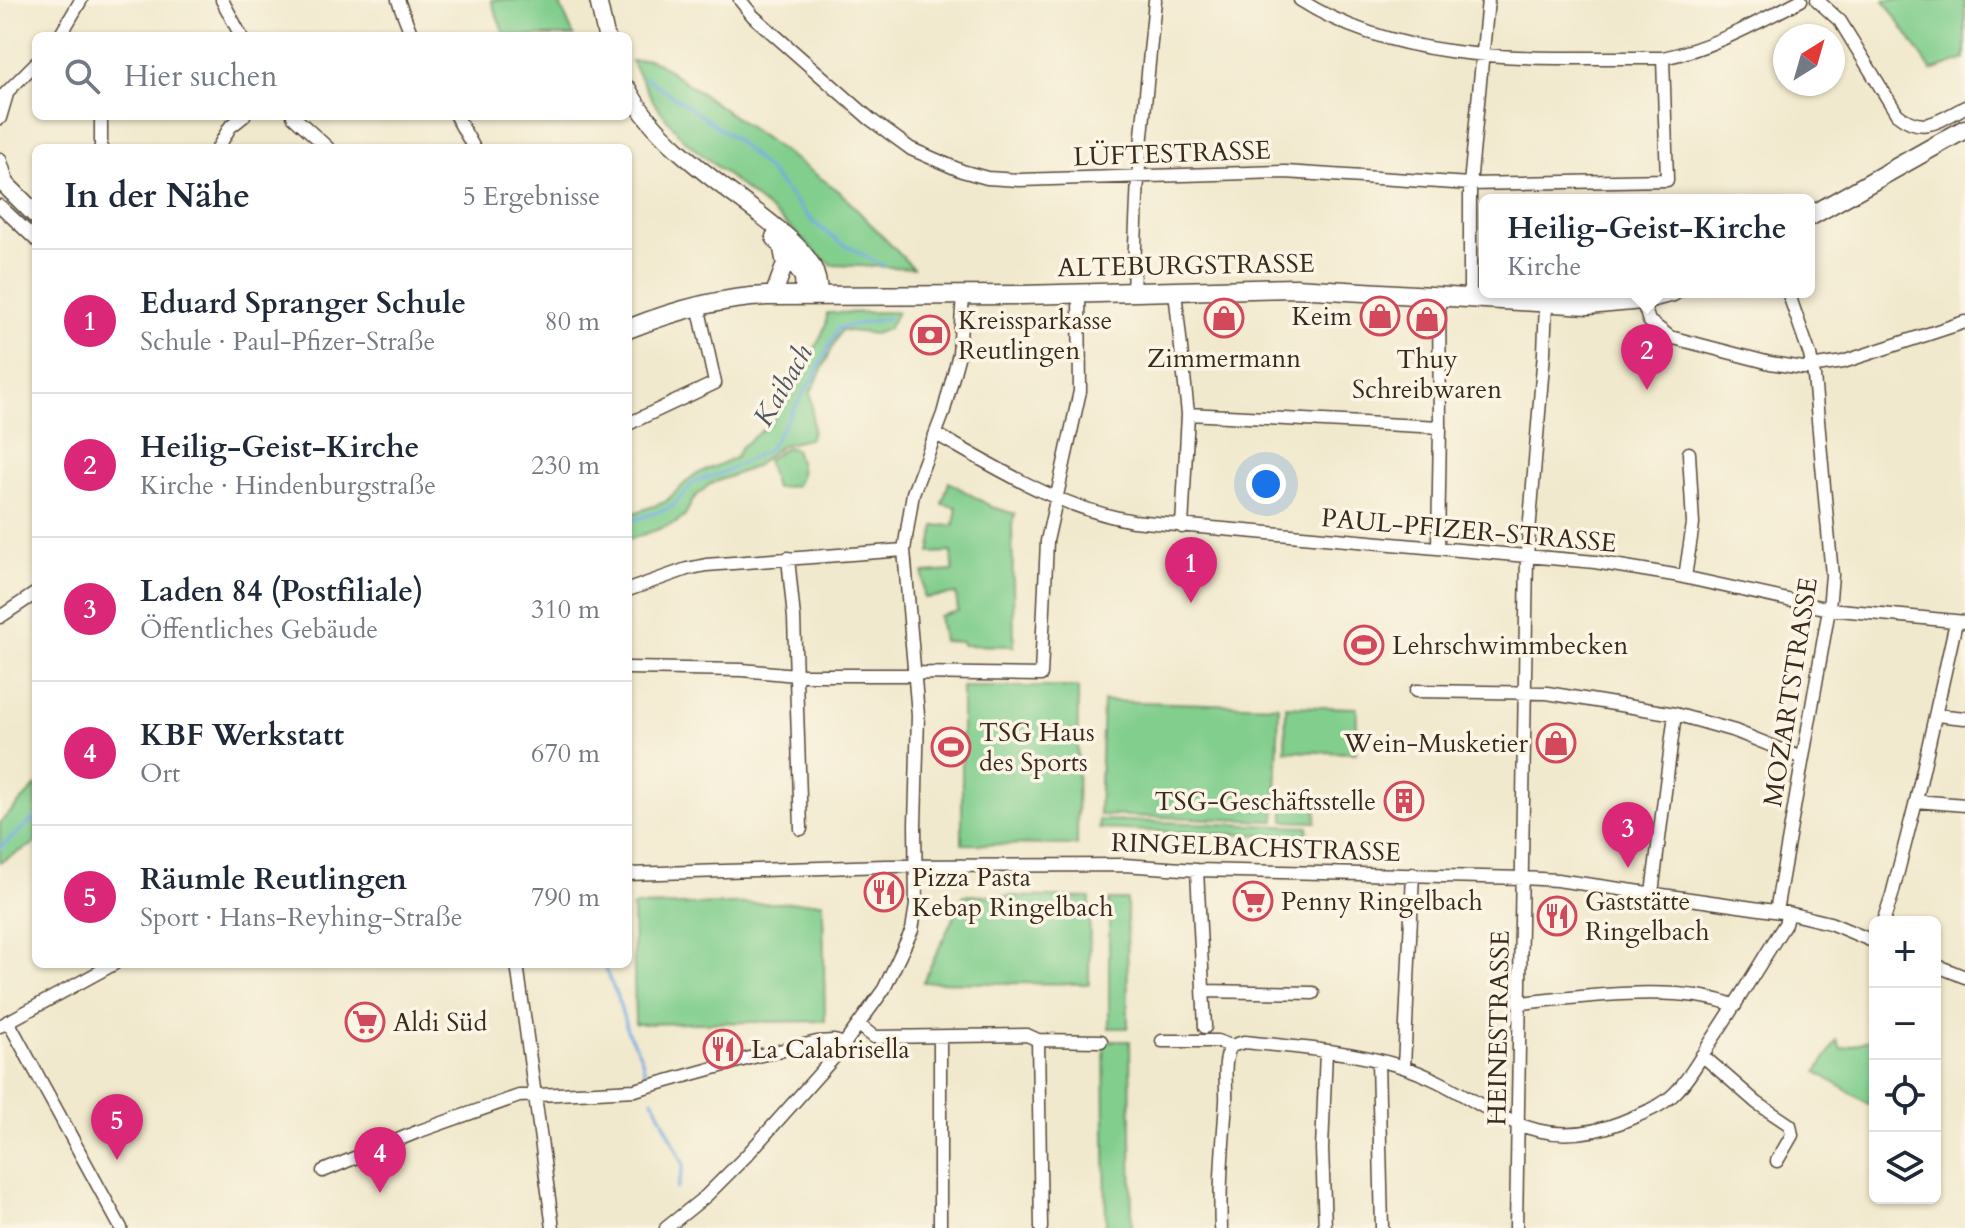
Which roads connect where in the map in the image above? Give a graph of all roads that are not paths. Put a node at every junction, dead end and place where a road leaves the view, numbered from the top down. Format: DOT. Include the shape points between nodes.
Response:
graph roads {
  1 [pos="81,0"];
  2 [pos="222,0"];
  3 [pos="398,0"];
  4 [pos="598,0"];
  5 [pos="740,0"];
  6 [pos="1155,0"];
  7 [pos="1300,0"];
  8 [pos="1488,0"];
  9 [pos="1801,0"];
  10 [pos="1817,0"];
  11 [pos="65,32"];
  12 [pos="239,32"];
  13 [pos="410,32"];
  14 [pos="605,32"];
  15 [pos="1481,56"];
  16 [pos="1663,58"];
  17 [pos="32,67"];
  18 [pos="4,96"];
  19 [pos="632,96"];
  20 [pos="1965,107"];
  21 [pos="0,118"];
  22 [pos="101,120"];
  23 [pos="239,120"];
  24 [pos="297,120"];
  25 [pos="458,120"];
  26 [pos="1965,129"];
  27 [pos="101,144"];
  28 [pos="220,144"];
  29 [pos="324,144"];
  30 [pos="472,144"];
  31 [pos="0,159"];
  32 [pos="1138,177"];
  33 [pos="5,184"];
  34 [pos="1470,184"];
  35 [pos="0,206"];
  36 [pos="754,210"];
  37 [pos="32,211"];
  38 [pos="1815,214"];
  39 [pos="32,236"];
  40 [pos="782,247"];
  41 [pos="1133,291"];
  42 [pos="1175,291"];
  43 [pos="1079,293"];
  44 [pos="812,295"];
  45 [pos="963,295"];
  46 [pos="773,296"];
  47 [pos="1439,296"];
  48 [pos="1470,298"];
  49 [pos="1650,298"];
  50 [pos="1790,298"];
  51 [pos="1642,300"];
  52 [pos="1546,303"];
  53 [pos="698,305"];
  54 [pos="1965,322"];
  55 [pos="632,328"];
  56 [pos="1813,368"];
  57 [pos="1188,414"];
  58 [pos="632,422"];
  59 [pos="1440,427"];
  60 [pos="936,434"];
  61 [pos="1689,453"];
  62 [pos="1055,499"];
  63 [pos="1182,527"];
  64 [pos="1438,548"];
  65 [pos="904,550"];
  66 [pos="1527,556"];
  67 [pos="788,558"];
  68 [pos="1685,577"];
  69 [pos="632,589"];
  70 [pos="32,596"];
  71 [pos="1829,609"];
  72 [pos="0,617"];
  73 [pos="1960,622"];
  74 [pos="632,668"];
  75 [pos="916,674"];
  76 [pos="796,675"];
  77 [pos="1416,691"];
  78 [pos="1526,693"];
  79 [pos="1675,714"];
  80 [pos="1936,715"];
  81 [pos="1965,718"];
  82 [pos="1802,758"];
  83 [pos="1916,801"];
  84 [pos="1965,805"];
  85 [pos="801,829"];
  86 [pos="915,866"];
  87 [pos="1197,870"];
  88 [pos="632,874"];
  89 [pos="1413,874"];
  90 [pos="1523,878"];
  91 [pos="1652,893"];
  92 [pos="1782,912"];
  93 [pos="1885,916"];
  94 [pos="1869,939"];
  95 [pos="1941,967"];
  96 [pos="107,968"];
  97 [pos="518,968"];
  98 [pos="1965,977"];
  99 [pos="1204,991"];
  100 [pos="1313,993"];
  101 [pos="1521,1003"];
  102 [pos="1735,1006"];
  103 [pos="4,1023"];
  104 [pos="859,1025"];
  105 [pos="1205,1027"];
  106 [pos="940,1038"];
  107 [pos="1038,1040"];
  108 [pos="1101,1041"];
  109 [pos="1162,1041"];
  110 [pos="845,1044"];
  111 [pos="1231,1046"];
  112 [pos="1326,1051"];
  113 [pos="1702,1055"];
  114 [pos="1378,1061"];
  115 [pos="1404,1067"];
  116 [pos="535,1093"];
  117 [pos="1518,1125"];
  118 [pos="1777,1161"];
  119 [pos="323,1171"];
  120 [pos="121,1228"];
  121 [pos="553,1228"];
  122 [pos="666,1228"];
  123 [pos="940,1228"];
  124 [pos="1041,1228"];
  125 [pos="1221,1228"];
  126 [pos="1325,1228"];
  127 [pos="1382,1228"];
  128 [pos="1516,1228"];
  1 -- 11 [label="street"];
  2 -- 12 [label="street"];
  3 -- 13 [label="street"];
  4 -- 14 [label="street"];
  5 -- 32 [label="street, LÜFTESTRASSE" via="870,119 936,162 987,178"];
  6 -- 32 [label="street"];
  7 -- 15 [label="street" via="1372,34"];
  8 -- 15 [label="street"];
  9 -- 16 [label="street" via="1745,30"];
  10 -- 20 [label="street" via="1840,21 1897,114 1910,124 1928,126"];
  15 -- 16 [label="street"];
  15 -- 34 [label="street"];
  16 -- 34 [label="street, LÜFTESTRASSE" via="1667,180"];
  17 -- 18 [label="street"];
  18 -- 21 [label="street"];
  19 -- 36 [label="street" via="656,129"];
  22 -- 27 [label="street"];
  23 -- 28 [label="street"];
  24 -- 29 [label="street"];
  25 -- 30 [label="street"];
  26 -- 38 [label="main road"];
  31 -- 33 [label="street"];
  32 -- 34 [label="street, LÜFTESTRASSE" via="1285,172"];
  32 -- 41 [label="street"];
  33 -- 37 [label="main road"];
  34 -- 48 [label="street"];
  35 -- 39 [label="street"];
  36 -- 40 [label="street"];
  36 -- 44 [label="street" via="810,261 817,276"];
  40 -- 44 [label="street"];
  40 -- 46 [label="street" via="785,264"];
  41 -- 42 [label="main road, ALTEBURGSTRASSE"];
  41 -- 43 [label="main road, ALTEBURGSTRASSE"];
  42 -- 47 [label="main road, ALTEBURGSTRASSE" via="1310,288"];
  42 -- 57 [label="street"];
  43 -- 45 [label="main road, ALTEBURGSTRASSE"];
  43 -- 62 [label="street" via="1080,391"];
  44 -- 45 [label="main road, ALTEBURGSTRASSE"];
  44 -- 46 [label="main road, ALTEBURGSTRASSE"];
  45 -- 60 [label="street" via="961,341"];
  46 -- 53 [label="main road, ALTEBURGSTRASSE"];
  47 -- 48 [label="main road, ALTEBURGSTRASSE"];
  47 -- 59 [label="street"];
  48 -- 52 [label="main road, ALTEBURGSTRASSE"];
  49 -- 51 [label="main road, ALTEBURGSTRASSE"];
  50 -- 56 [label="street, MOZARTSTRASSE"];
  51 -- 52 [label="main road, ALTEBURGSTRASSE"];
  51 -- 56 [label="street" via="1649,321 1670,337 1779,365"];
  52 -- 66 [label="street, HEINESTRASSE"];
  53 -- 55 [label="main road, ALTEBURGSTRASSE"];
  53 -- 58 [label="street" via="715,383"];
  54 -- 56 [label="street"];
  56 -- 71 [label="street, MOZARTSTRASSE" via="1832,575"];
  57 -- 59 [label="street"];
  57 -- 63 [label="street"];
  59 -- 64 [label="street"];
  60 -- 62 [label="street, PAUL-PFIZER-STRASSE"];
  60 -- 65 [label="street" via="913,493"];
  61 -- 68 [label="street" via="1693,524"];
  62 -- 63 [label="street, PAUL-PFIZER-STRASSE" via="1113,518"];
  62 -- 75 [label="street" via="1044,568 1041,675"];
  63 -- 64 [label="street, PAUL-PFIZER-STRASSE"];
  64 -- 66 [label="street, PAUL-PFIZER-STRASSE"];
  65 -- 67 [label="street"];
  65 -- 75 [label="street"];
  66 -- 68 [label="street, PAUL-PFIZER-STRASSE"];
  66 -- 78 [label="street, HEINESTRASSE"];
  67 -- 69 [label="street" via="687,569"];
  67 -- 76 [label="street"];
  68 -- 71 [label="street, PAUL-PFIZER-STRASSE"];
  70 -- 72 [label="street"];
  71 -- 73 [label="street, PAUL-PFIZER-STRASSE"];
  71 -- 82 [label="street, MOZARTSTRASSE"];
  73 -- 80 [label="street"];
  74 -- 76 [label="street"];
  75 -- 76 [label="street"];
  75 -- 86 [label="street"];
  76 -- 85 [label="street"];
  77 -- 78 [label="street"];
  78 -- 79 [label="street"];
  78 -- 90 [label="street, HEINESTRASSE"];
  79 -- 82 [label="street"];
  79 -- 91 [label="street"];
  80 -- 81 [label="street"];
  80 -- 83 [label="street"];
  82 -- 92 [label="street, MOZARTSTRASSE"];
  83 -- 84 [label="street"];
  83 -- 93 [label="street"];
  86 -- 87 [label="street, RINGELBACHSTRASSE"];
  86 -- 88 [label="street, RINGELBACHSTRASSE"];
  86 -- 104 [label="street" via="912,930 884,989"];
  87 -- 89 [label="street, RINGELBACHSTRASSE"];
  87 -- 99 [label="street"];
  89 -- 90 [label="street, RINGELBACHSTRASSE"];
  89 -- 115 [label="street"];
  90 -- 91 [label="street, RINGELBACHSTRASSE"];
  90 -- 101 [label="street, HEINESTRASSE"];
  91 -- 92 [label="street, RINGELBACHSTRASSE"];
  92 -- 94 [label="street, RINGELBACHSTRASSE"];
  92 -- 102 [label="street, MOZARTSTRASSE" via="1785,924"];
  95 -- 98 [label="street"];
  96 -- 103 [label="street"];
  97 -- 116 [label="street"];
  99 -- 100 [label="street"];
  99 -- 105 [label="street"];
  101 -- 102 [label="street" via="1627,994 1697,997"];
  101 -- 117 [label="street, HEINESTRASSE"];
  102 -- 113 [label="street, MOZARTSTRASSE"];
  103 -- 120 [label="street"];
  104 -- 106 [label="street" via="874,1037"];
  104 -- 110 [label="street"];
  106 -- 107 [label="street" via="1027,1035"];
  106 -- 123 [label="street"];
  107 -- 108 [label="street"];
  107 -- 124 [label="street"];
  109 -- 111 [label="street, MOZARTSTRASSE" via="1209,1040"];
  110 -- 116 [label="street" via="817,1042 635,1090"];
  110 -- 122 [label="street" via="746,1156"];
  111 -- 112 [label="street, MOZARTSTRASSE" via="1244,1042"];
  111 -- 125 [label="street" via="1220,1150"];
  112 -- 114 [label="street, MOZARTSTRASSE"];
  112 -- 126 [label="street"];
  113 -- 117 [label="street, MOZARTSTRASSE" via="1666,1101 1609,1127 1569,1134"];
  113 -- 118 [label="street" via="1790,1125 1792,1135"];
  114 -- 115 [label="street, MOZARTSTRASSE"];
  114 -- 127 [label="street"];
  115 -- 117 [label="street, MOZARTSTRASSE"];
  116 -- 119 [label="street"];
  116 -- 121 [label="street"];
  117 -- 128 [label="street, HEINESTRASSE"];
}
